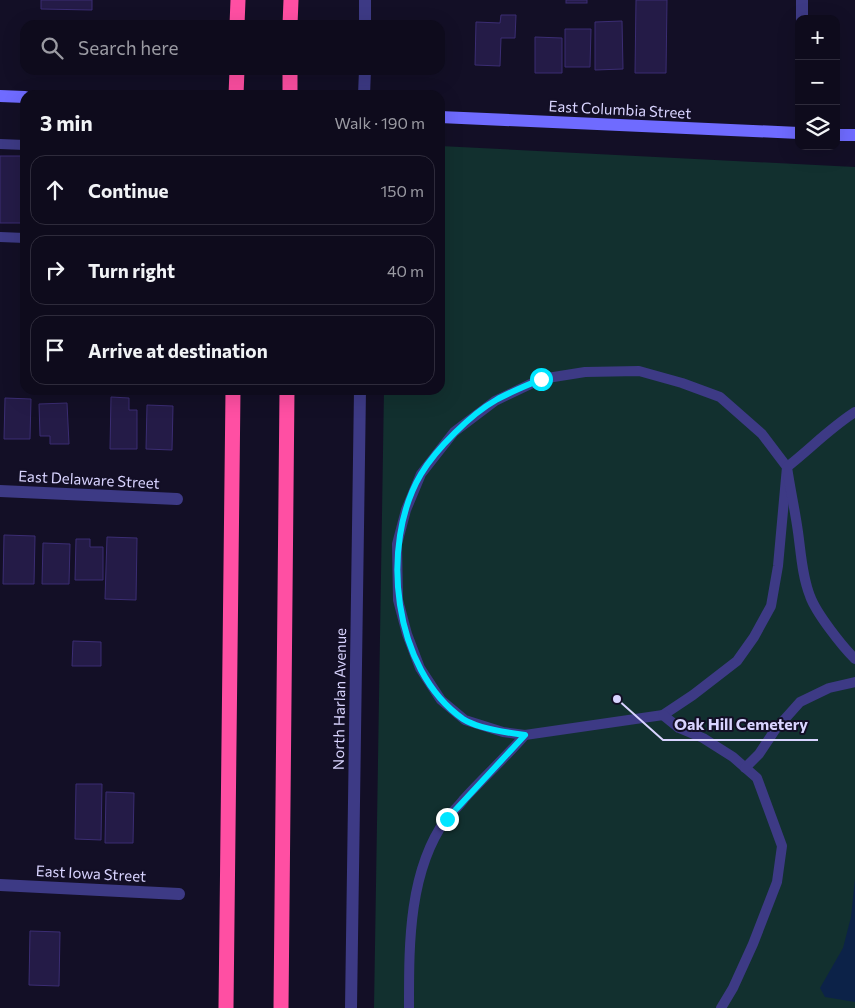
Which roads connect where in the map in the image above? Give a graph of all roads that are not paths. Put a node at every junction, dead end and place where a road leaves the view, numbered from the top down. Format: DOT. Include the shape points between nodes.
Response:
graph roads {
  1 [pos="238,0"];
  2 [pos="291,0"];
  3 [pos="365,0"];
  4 [pos="802,0"];
  5 [pos="802,15"];
  6 [pos="237,20"];
  7 [pos="290,20"];
  8 [pos="365,20"];
  9 [pos="237,75"];
  10 [pos="290,75"];
  11 [pos="364,75"];
  12 [pos="236,90"];
  13 [pos="290,90"];
  14 [pos="364,90"];
  15 [pos="0,96"];
  16 [pos="20,97"];
  17 [pos="445,117"];
  18 [pos="795,130"];
  19 [pos="840,134"];
  20 [pos="855,135"];
  21 [pos="0,144"];
  22 [pos="20,146"];
  23 [pos="0,237"];
  24 [pos="20,238"];
  25 [pos="233,395"];
  26 [pos="287,395"];
  27 [pos="360,395"];
  28 [pos="855,412"];
  29 [pos="787,467"];
  30 [pos="0,491"];
  31 [pos="177,499"];
  32 [pos="855,659"];
  33 [pos="855,682"];
  34 [pos="663,715"];
  35 [pos="525,735"];
  36 [pos="745,768"];
  37 [pos="0,885"];
  38 [pos="180,894"];
  39 [pos="226,1008"];
  40 [pos="281,1008"];
  41 [pos="352,1008"];
  42 [pos="409,1008"];
  43 [pos="722,1008"];
  1 -- 6 [label="highway"];
  2 -- 7 [label="highway"];
  3 -- 8 [label="street"];
  4 -- 5 [label="street"];
  9 -- 12 [label="highway"];
  10 -- 13 [label="highway"];
  11 -- 14 [label="street"];
  15 -- 16 [label="street"];
  17 -- 18 [label="street, East Columbia Street"];
  19 -- 20 [label="street"];
  21 -- 22 [label="lane"];
  23 -- 24 [label="lane"];
  25 -- 39 [label="highway"];
  26 -- 40 [label="highway"];
  27 -- 41 [label="street, North Harlan Avenue"];
  28 -- 29 [label="lane" via="833,426"];
  29 -- 32 [label="lane" via="800,558 810,597"];
  29 -- 34 [label="lane" via="771,606 737,661"];
  29 -- 35 [label="lane" via="762,434 720,397 639,371 585,372 541,379 495,401 454,432 421,474 406,510 397,544 398,600 420,668 441,700 465,720"];
  30 -- 31 [label="street, East Delaware Street"];
  33 -- 36 [label="lane" via="829,688 800,702"];
  34 -- 35 [label="lane"];
  34 -- 36 [label="lane" via="679,728 703,738 733,757"];
  35 -- 42 [label="lane" via="447,819 421,872 409,960"];
  36 -- 43 [label="lane" via="757,778 782,846 777,882 753,944"];
  37 -- 38 [label="street, East Iowa Street"];
}
